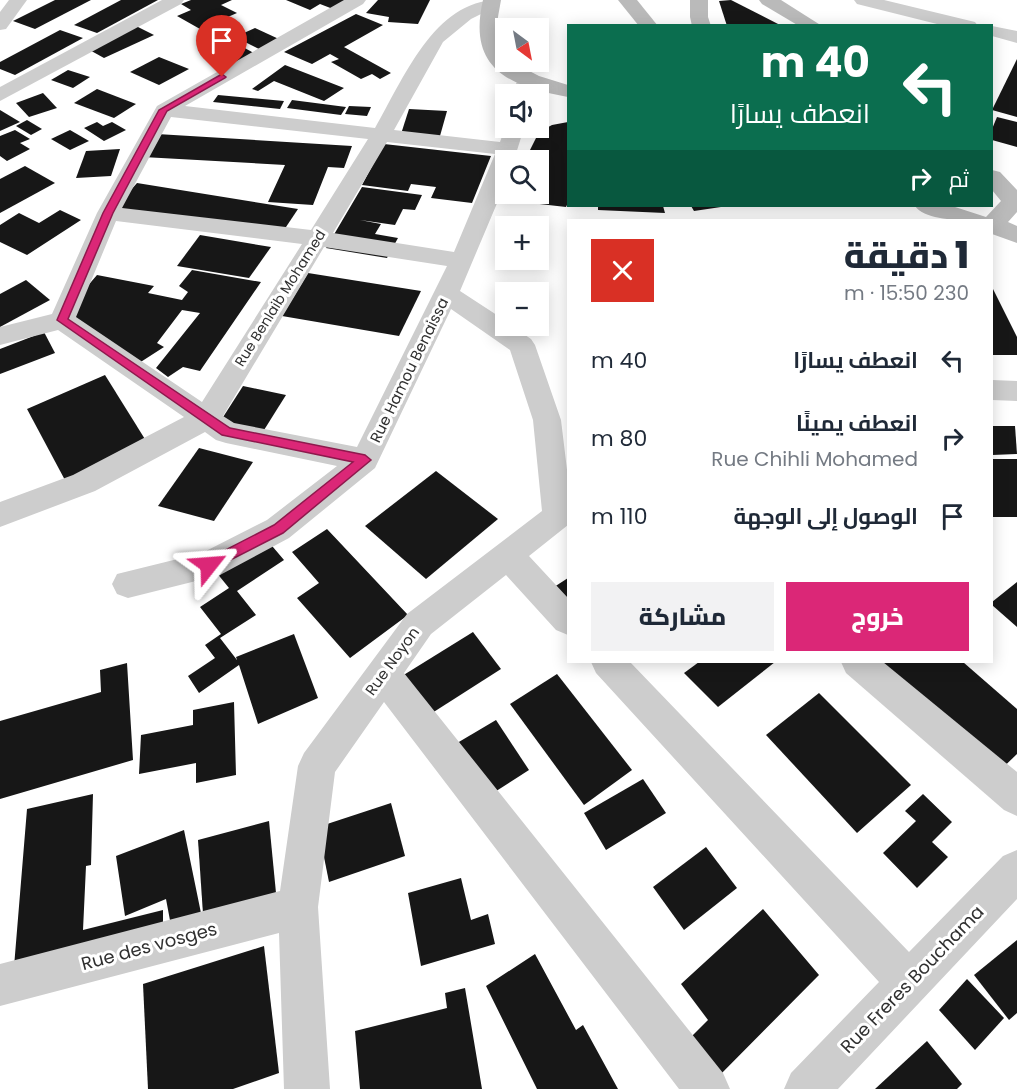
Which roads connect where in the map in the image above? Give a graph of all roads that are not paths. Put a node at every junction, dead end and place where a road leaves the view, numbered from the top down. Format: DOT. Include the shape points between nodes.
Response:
graph roads {
  1 [pos="18,0"];
  2 [pos="175,0"];
  3 [pos="357,0"];
  4 [pos="699,0"];
  5 [pos="768,0"];
  6 [pos="863,0"];
  7 [pos="491,1"];
  8 [pos="630,4"];
  9 [pos="647,24"];
  10 [pos="701,24"];
  11 [pos="810,24"];
  12 [pos="961,24"];
  13 [pos="0,25"];
  14 [pos="993,31"];
  15 [pos="1017,37"];
  16 [pos="523,84"];
  17 [pos="549,89"];
  18 [pos="567,91"];
  19 [pos="0,95"];
  20 [pos="164,110"];
  21 [pos="381,135"];
  22 [pos="495,138"];
  23 [pos="511,138"];
  24 [pos="993,178"];
  25 [pos="993,190"];
  26 [pos="1016,202"];
  27 [pos="930,207"];
  28 [pos="108,213"];
  29 [pos="972,219"];
  30 [pos="993,224"];
  31 [pos="993,225"];
  32 [pos="1017,235"];
  33 [pos="317,238"];
  34 [pos="462,261"];
  35 [pos="446,293"];
  36 [pos="62,320"];
  37 [pos="0,336"];
  38 [pos="993,390"];
  39 [pos="1017,391"];
  40 [pos="207,418"];
  41 [pos="365,460"];
  42 [pos="0,515"];
  43 [pos="563,516"];
  44 [pos="508,555"];
  45 [pos="129,584"];
  46 [pos="567,619"];
  47 [pos="609,663"];
  48 [pos="859,663"];
  49 [pos="383,674"];
  50 [pos="1017,797"];
  51 [pos="1017,870"];
  52 [pos="298,907"];
  53 [pos="909,983"];
  54 [pos="0,985"];
  55 [pos="307,1089"];
  56 [pos="707,1089"];
  57 [pos="807,1089"];
  1 -- 13 [label="street"];
  2 -- 19 [label="street"];
  3 -- 20 [label="street"];
  4 -- 10 [label="main road"];
  5 -- 11 [label="main road"];
  6 -- 12 [label="street"];
  7 -- 16 [label="main road" via="486,37 490,48"];
  7 -- 21 [label="street, Rue Benlaib Mohamed" via="465,15 436,39"];
  8 -- 9 [label="main road"];
  14 -- 15 [label="street"];
  17 -- 18 [label="main road"];
  20 -- 21 [label="street"];
  20 -- 28 [label="street"];
  21 -- 22 [label="street"];
  21 -- 33 [label="street, Rue Benlaib Mohamed"];
  23 -- 34 [label="street, Rue Hamou Benaissa"];
  24 -- 26 [label="main road"];
  25 -- 26 [label="main road"];
  26 -- 30 [label="main road"];
  27 -- 29 [label="main road"];
  28 -- 33 [label="street"];
  28 -- 36 [label="street"];
  31 -- 32 [label="main road"];
  33 -- 34 [label="street"];
  33 -- 40 [label="street, Rue Benlaib Mohamed"];
  34 -- 35 [label="street, Rue Hamou Benaissa"];
  35 -- 41 [label="street, Rue Hamou Benaissa"];
  35 -- 43 [label="street, Rue Noyon" via="522,345 547,420"];
  36 -- 37 [label="street"];
  36 -- 40 [label="street"];
  38 -- 39 [label="street"];
  40 -- 41 [label="street" via="226,432"];
  40 -- 42 [label="street" via="84,483"];
  41 -- 45 [label="street, Rue Hamou Benaissa" via="278,529 209,565"];
  43 -- 44 [label="street, Rue Noyon"];
  44 -- 46 [label="street"];
  44 -- 49 [label="street, Rue Noyon" via="419,624"];
  47 -- 53 [label="street"];
  48 -- 50 [label="street"];
  49 -- 52 [label="street, Rue Noyon" via="317,766"];
  49 -- 56 [label="street"];
  51 -- 53 [label="street, Rue Freres Bouchama"];
  52 -- 54 [label="street, Rue des vosges"];
  52 -- 55 [label="street, Rue Noyon"];
  53 -- 57 [label="street, Rue Freres Bouchama"];
}
